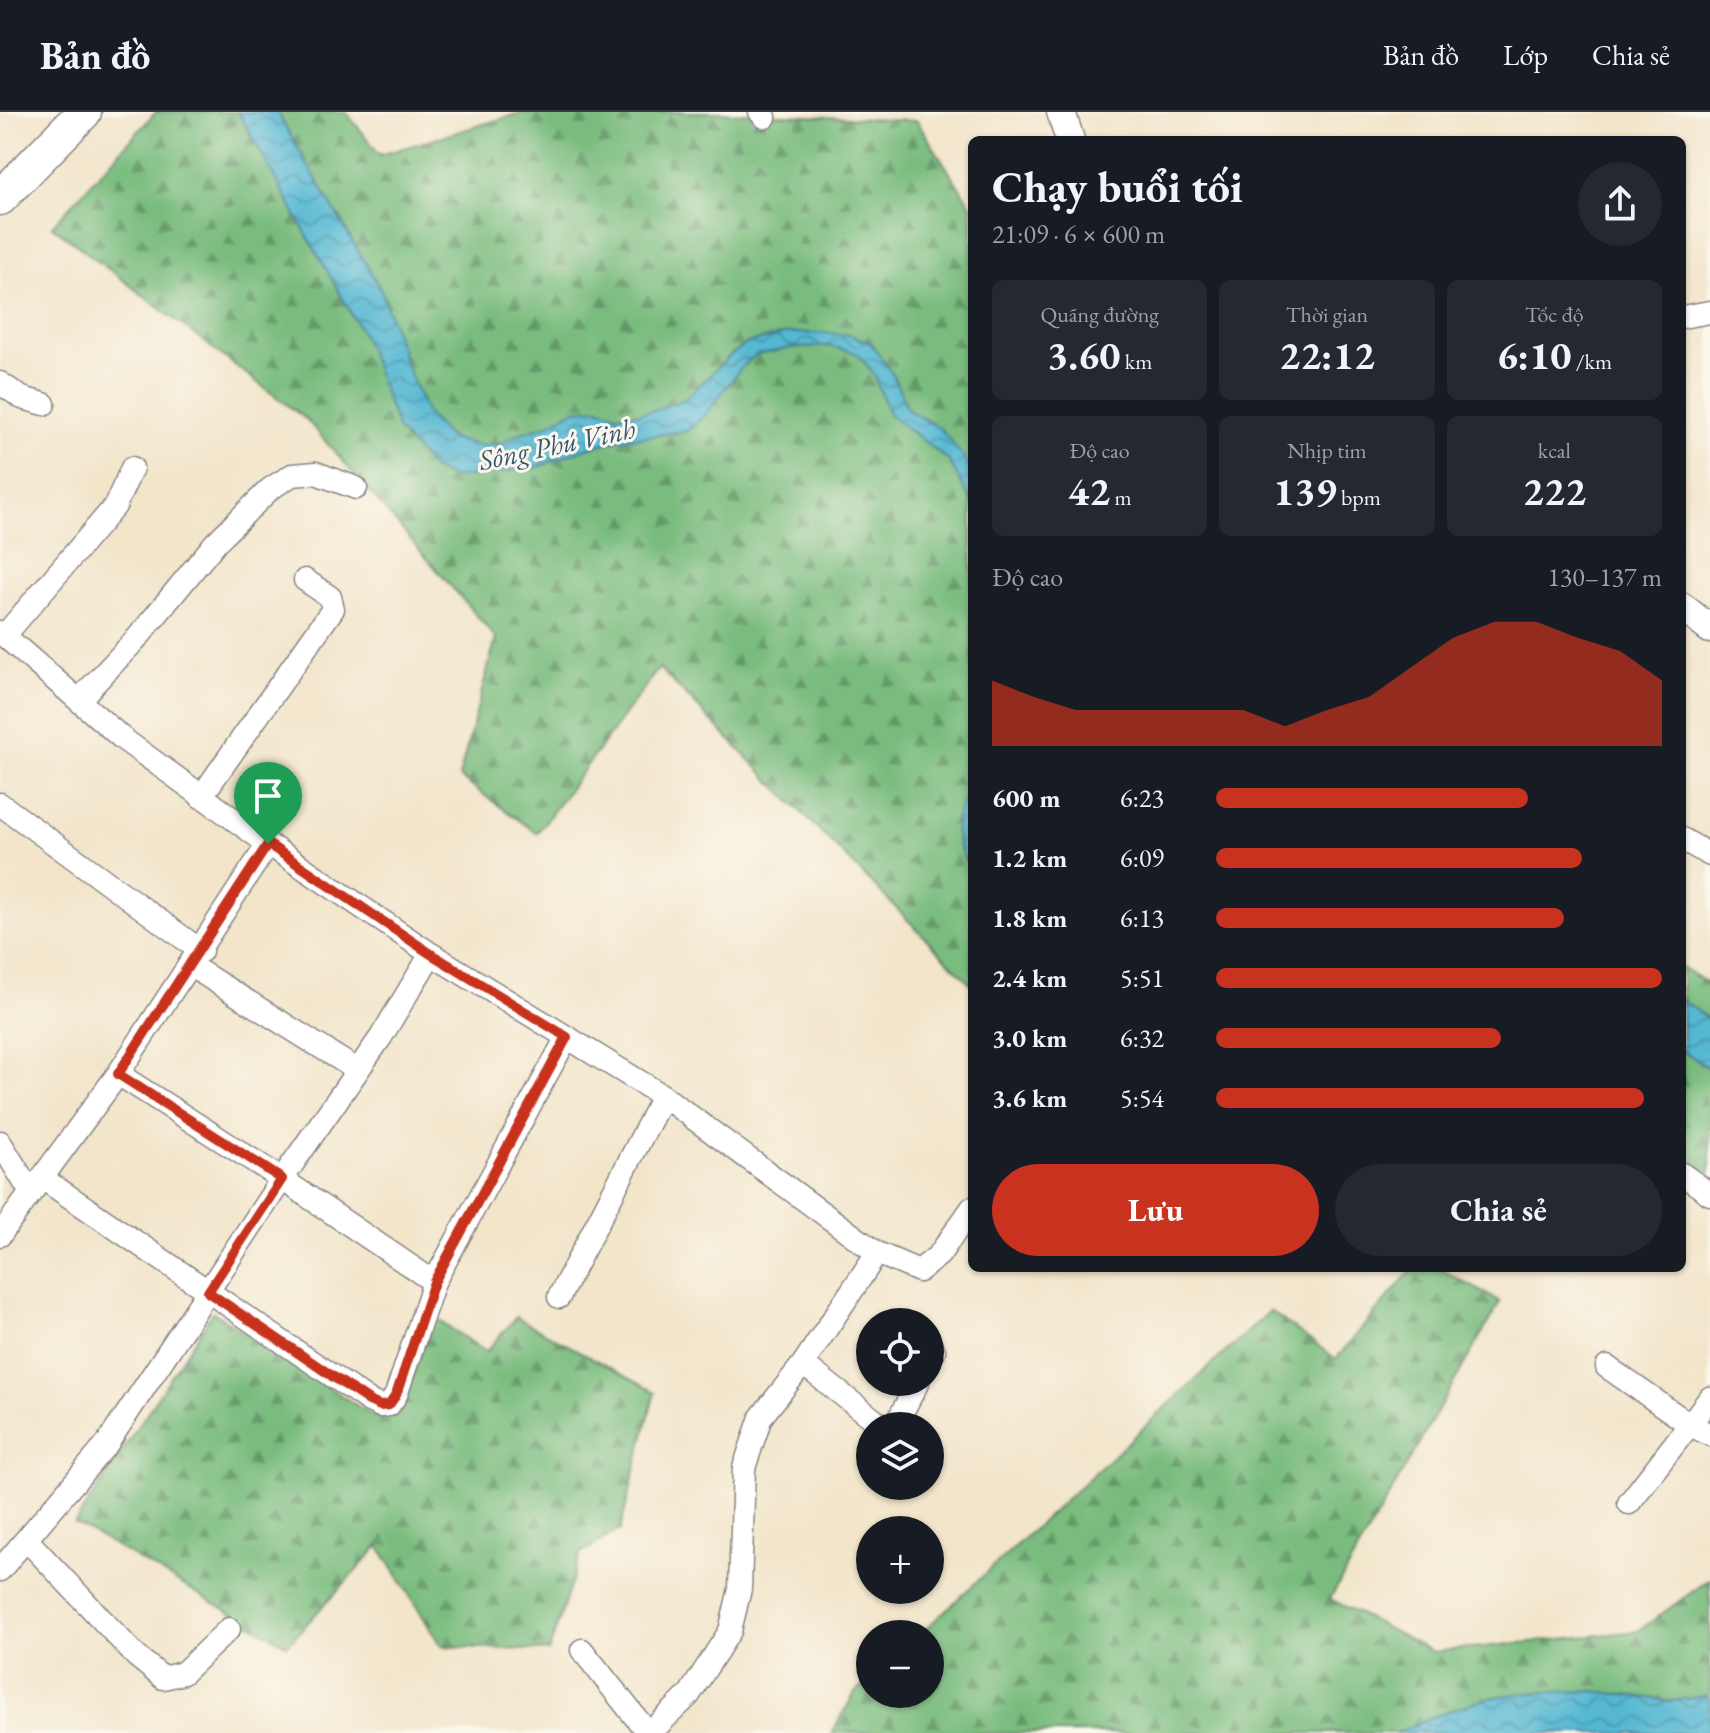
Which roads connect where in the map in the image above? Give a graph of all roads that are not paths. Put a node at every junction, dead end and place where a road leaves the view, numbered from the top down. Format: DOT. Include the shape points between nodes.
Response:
graph roads {
  1 [pos="84,112"];
  2 [pos="1061,112"];
  3 [pos="1069,136"];
  4 [pos="0,198"];
  5 [pos="1710,312"];
  6 [pos="1686,316"];
  7 [pos="0,383"];
  8 [pos="44,404"];
  9 [pos="132,468"];
  10 [pos="356,488"];
  11 [pos="305,580"];
  12 [pos="2,634"];
  13 [pos="79,700"];
  14 [pos="201,797"];
  15 [pos="0,804"];
  16 [pos="1686,841"];
  17 [pos="268,844"];
  18 [pos="1710,855"];
  19 [pos="431,954"];
  20 [pos="196,958"];
  21 [pos="567,1037"];
  22 [pos="357,1070"];
  23 [pos="118,1074"];
  24 [pos="663,1096"];
  25 [pos="0,1142"];
  26 [pos="1686,1177"];
  27 [pos="282,1179"];
  28 [pos="36,1185"];
  29 [pos="1710,1194"];
  30 [pos="968,1214"];
  31 [pos="0,1235"];
  32 [pos="877,1253"];
  33 [pos="434,1282"];
  34 [pos="208,1292"];
  35 [pos="559,1297"];
  36 [pos="803,1364"];
  37 [pos="1607,1367"];
  38 [pos="911,1396"];
  39 [pos="1710,1398"];
  40 [pos="1689,1424"];
  41 [pos="1710,1435"];
  42 [pos="1629,1503"];
  43 [pos="27,1540"];
  44 [pos="0,1570"];
  45 [pos="229,1629"];
  46 [pos="582,1650"];
  47 [pos="649,1733"];
  1 -- 4 [label="highway"];
  2 -- 3 [label="main road"];
  5 -- 6 [label="street"];
  7 -- 8 [label="street" via="22,398"];
  9 -- 12 [label="street" via="115,506"];
  10 -- 13 [label="street" via="316,473 292,475 270,489 216,542"];
  11 -- 14 [label="street" via="330,597 333,609"];
  12 -- 13 [label="street"];
  13 -- 14 [label="street"];
  14 -- 17 [label="street"];
  15 -- 20 [label="street"];
  16 -- 18 [label="street"];
  17 -- 19 [label="street"];
  17 -- 20 [label="street"];
  19 -- 21 [label="street"];
  19 -- 22 [label="street"];
  20 -- 22 [label="street"];
  20 -- 23 [label="street"];
  21 -- 24 [label="street"];
  21 -- 33 [label="street"];
  22 -- 27 [label="street"];
  23 -- 27 [label="street"];
  23 -- 28 [label="street"];
  24 -- 32 [label="street"];
  24 -- 35 [label="street"];
  25 -- 28 [label="street"];
  26 -- 29 [label="street"];
  27 -- 33 [label="street"];
  27 -- 34 [label="street"];
  28 -- 31 [label="street"];
  28 -- 34 [label="street"];
  30 -- 32 [label="street" via="939,1255 919,1271"];
  32 -- 36 [label="street"];
  33 -- 34 [label="street" via="396,1395 389,1405 380,1406"];
  34 -- 43 [label="street" via="107,1444"];
  36 -- 38 [label="street" via="878,1423 897,1422"];
  36 -- 47 [label="street" via="761,1417 749,1447 740,1589 730,1631 689,1695"];
  37 -- 40 [label="street"];
  39 -- 40 [label="street"];
  40 -- 41 [label="street"];
  40 -- 42 [label="street"];
  43 -- 44 [label="street"];
  43 -- 45 [label="street" via="163,1678 183,1673"];
  46 -- 47 [label="street"];
}
